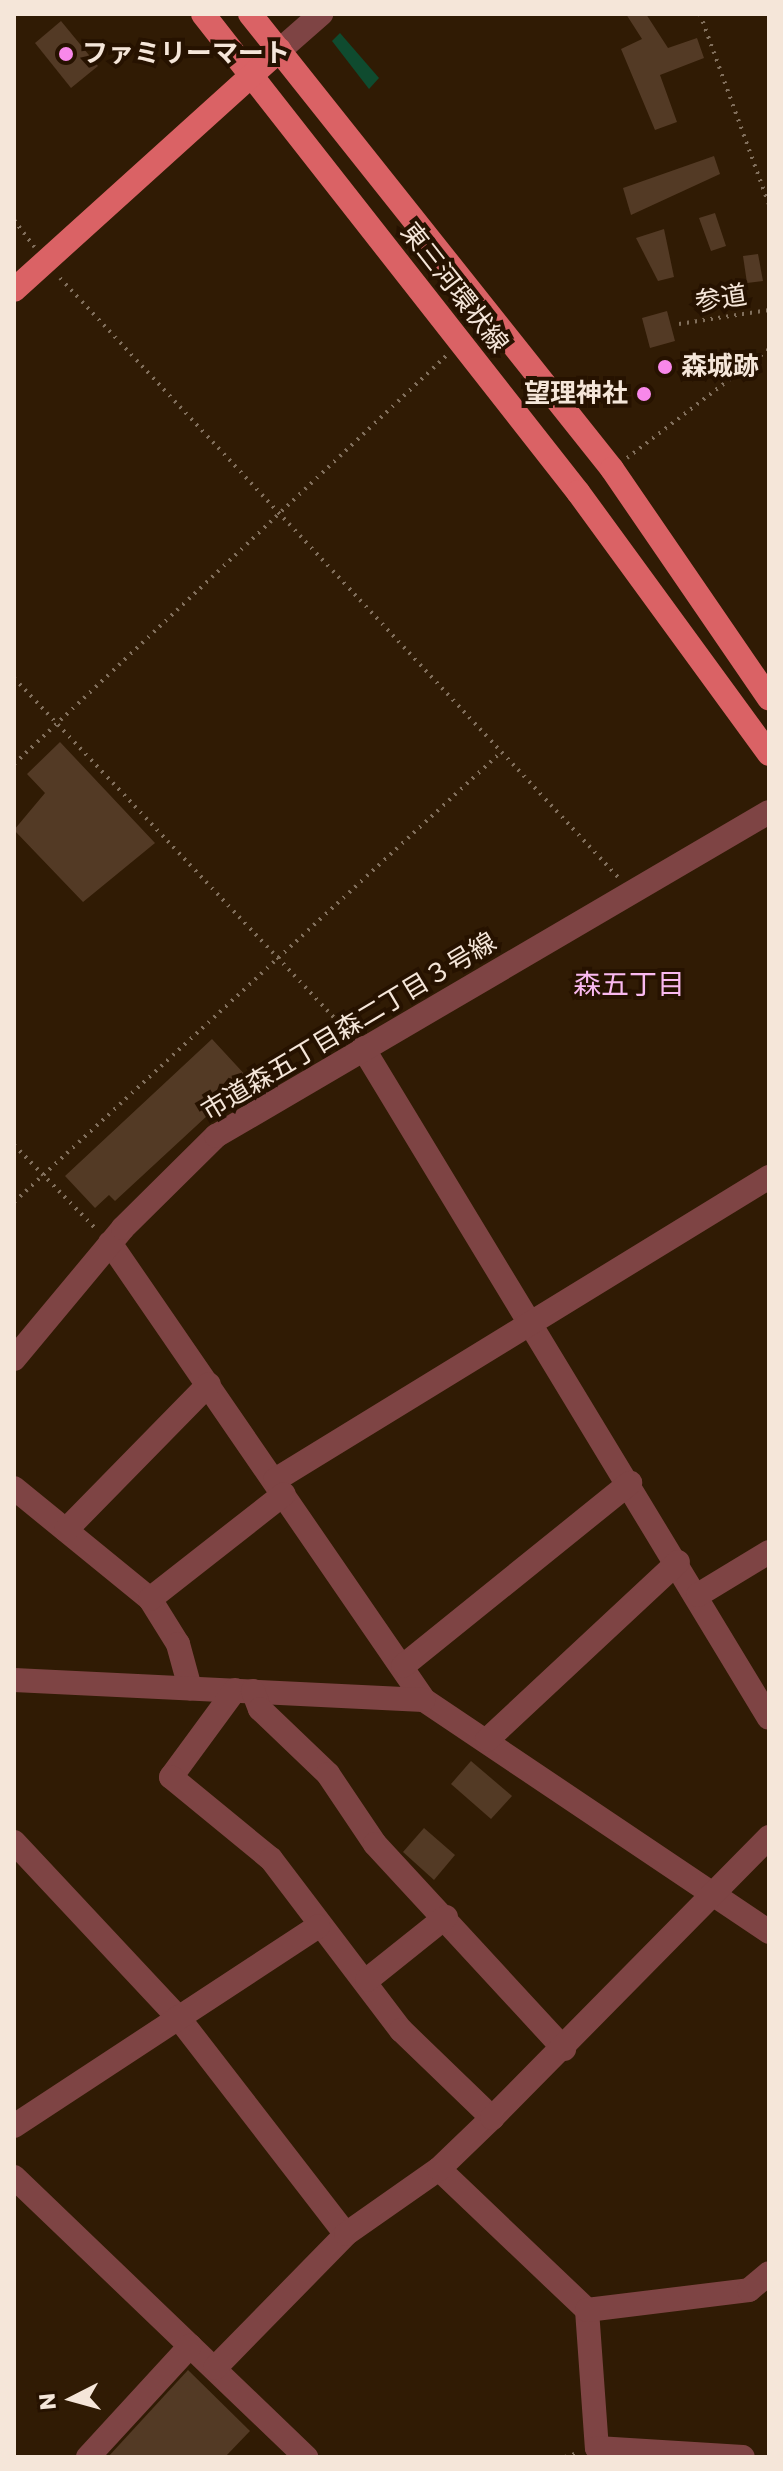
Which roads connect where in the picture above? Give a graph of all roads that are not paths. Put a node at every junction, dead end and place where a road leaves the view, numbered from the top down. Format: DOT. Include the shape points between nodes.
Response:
graph roads {
  1 [pos="203,14"];
  2 [pos="250,14"];
  3 [pos="321,14"];
  4 [pos="280,50"];
  5 [pos="252,74"];
  6 [pos="14,290"];
  7 [pos="769,698"];
  8 [pos="769,754"];
  9 [pos="769,812"];
  10 [pos="363,1048"];
  11 [pos="769,1177"];
  12 [pos="110,1243"];
  13 [pos="531,1321"];
  14 [pos="14,1359"];
  15 [pos="209,1384"];
  16 [pos="630,1483"];
  17 [pos="280,1487"];
  18 [pos="14,1488"];
  19 [pos="66,1530"];
  20 [pos="769,1552"];
  21 [pos="678,1562"];
  22 [pos="698,1595"];
  23 [pos="150,1599"];
  24 [pos="403,1666"];
  25 [pos="14,1680"];
  26 [pos="190,1688"];
  27 [pos="244,1691"];
  28 [pos="424,1700"];
  29 [pos="769,1718"];
  30 [pos="487,1740"];
  31 [pos="769,1837"];
  32 [pos="14,1842"];
  33 [pos="708,1891"];
  34 [pos="446,1917"];
  35 [pos="318,1926"];
  36 [pos="769,1932"];
  37 [pos="367,1980"];
  38 [pos="178,2017"];
  39 [pos="564,2049"];
  40 [pos="492,2118"];
  41 [pos="14,2126"];
  42 [pos="439,2169"];
  43 [pos="14,2177"];
  44 [pos="346,2234"];
  45 [pos="769,2273"];
  46 [pos="587,2310"];
  47 [pos="190,2346"];
  48 [pos="215,2368"];
  49 [pos="88,2457"];
  50 [pos="306,2457"];
  51 [pos="743,2457"];
  1 -- 5 [label="main road, 東三河環状線"];
  2 -- 4 [label="main road, 東三河環状線"];
  3 -- 4 [label="street"];
  4 -- 5 [label="main road"];
  4 -- 7 [label="main road, 東三河環状線" via="612,469"];
  5 -- 6 [label="main road"];
  5 -- 8 [label="main road, 東三河環状線"];
  9 -- 10 [label="street, 市道森五丁目森二丁目３号線"];
  10 -- 12 [label="street, 市道森五丁目森二丁目３号線" via="216,1136"];
  10 -- 13 [label="street"];
  11 -- 13 [label="street"];
  12 -- 14 [label="street, 市道森五丁目森二丁目３号線"];
  12 -- 15 [label="street"];
  13 -- 16 [label="street"];
  13 -- 17 [label="street"];
  15 -- 17 [label="street"];
  15 -- 19 [label="street"];
  16 -- 21 [label="street"];
  16 -- 24 [label="street"];
  17 -- 23 [label="street"];
  17 -- 24 [label="street"];
  18 -- 19 [label="street"];
  19 -- 23 [label="street"];
  20 -- 22 [label="street"];
  21 -- 22 [label="street"];
  21 -- 30 [label="street"];
  22 -- 29 [label="street"];
  23 -- 26 [label="street" via="178,1644"];
  24 -- 28 [label="street"];
  25 -- 26 [label="street"];
  26 -- 27 [label="street"];
  27 -- 28 [label="street"];
  27 -- 34 [label="street" via="328,1774 375,1844"];
  27 -- 35 [label="street" via="171,1777 271,1859"];
  28 -- 30 [label="street"];
  30 -- 33 [label="street"];
  31 -- 33 [label="street"];
  32 -- 38 [label="street"];
  33 -- 36 [label="street"];
  33 -- 39 [label="street"];
  34 -- 37 [label="street"];
  34 -- 39 [label="street"];
  35 -- 37 [label="street"];
  35 -- 38 [label="street"];
  37 -- 40 [label="street" via="401,2030"];
  38 -- 41 [label="street"];
  38 -- 44 [label="street"];
  39 -- 40 [label="street"];
  40 -- 42 [label="street"];
  42 -- 44 [label="street"];
  42 -- 46 [label="street"];
  43 -- 47 [label="street"];
  44 -- 48 [label="street"];
  45 -- 46 [label="street" via="749,2290"];
  46 -- 51 [label="street" via="597,2448"];
  47 -- 48 [label="street"];
  47 -- 49 [label="street"];
  48 -- 50 [label="street"];
}
